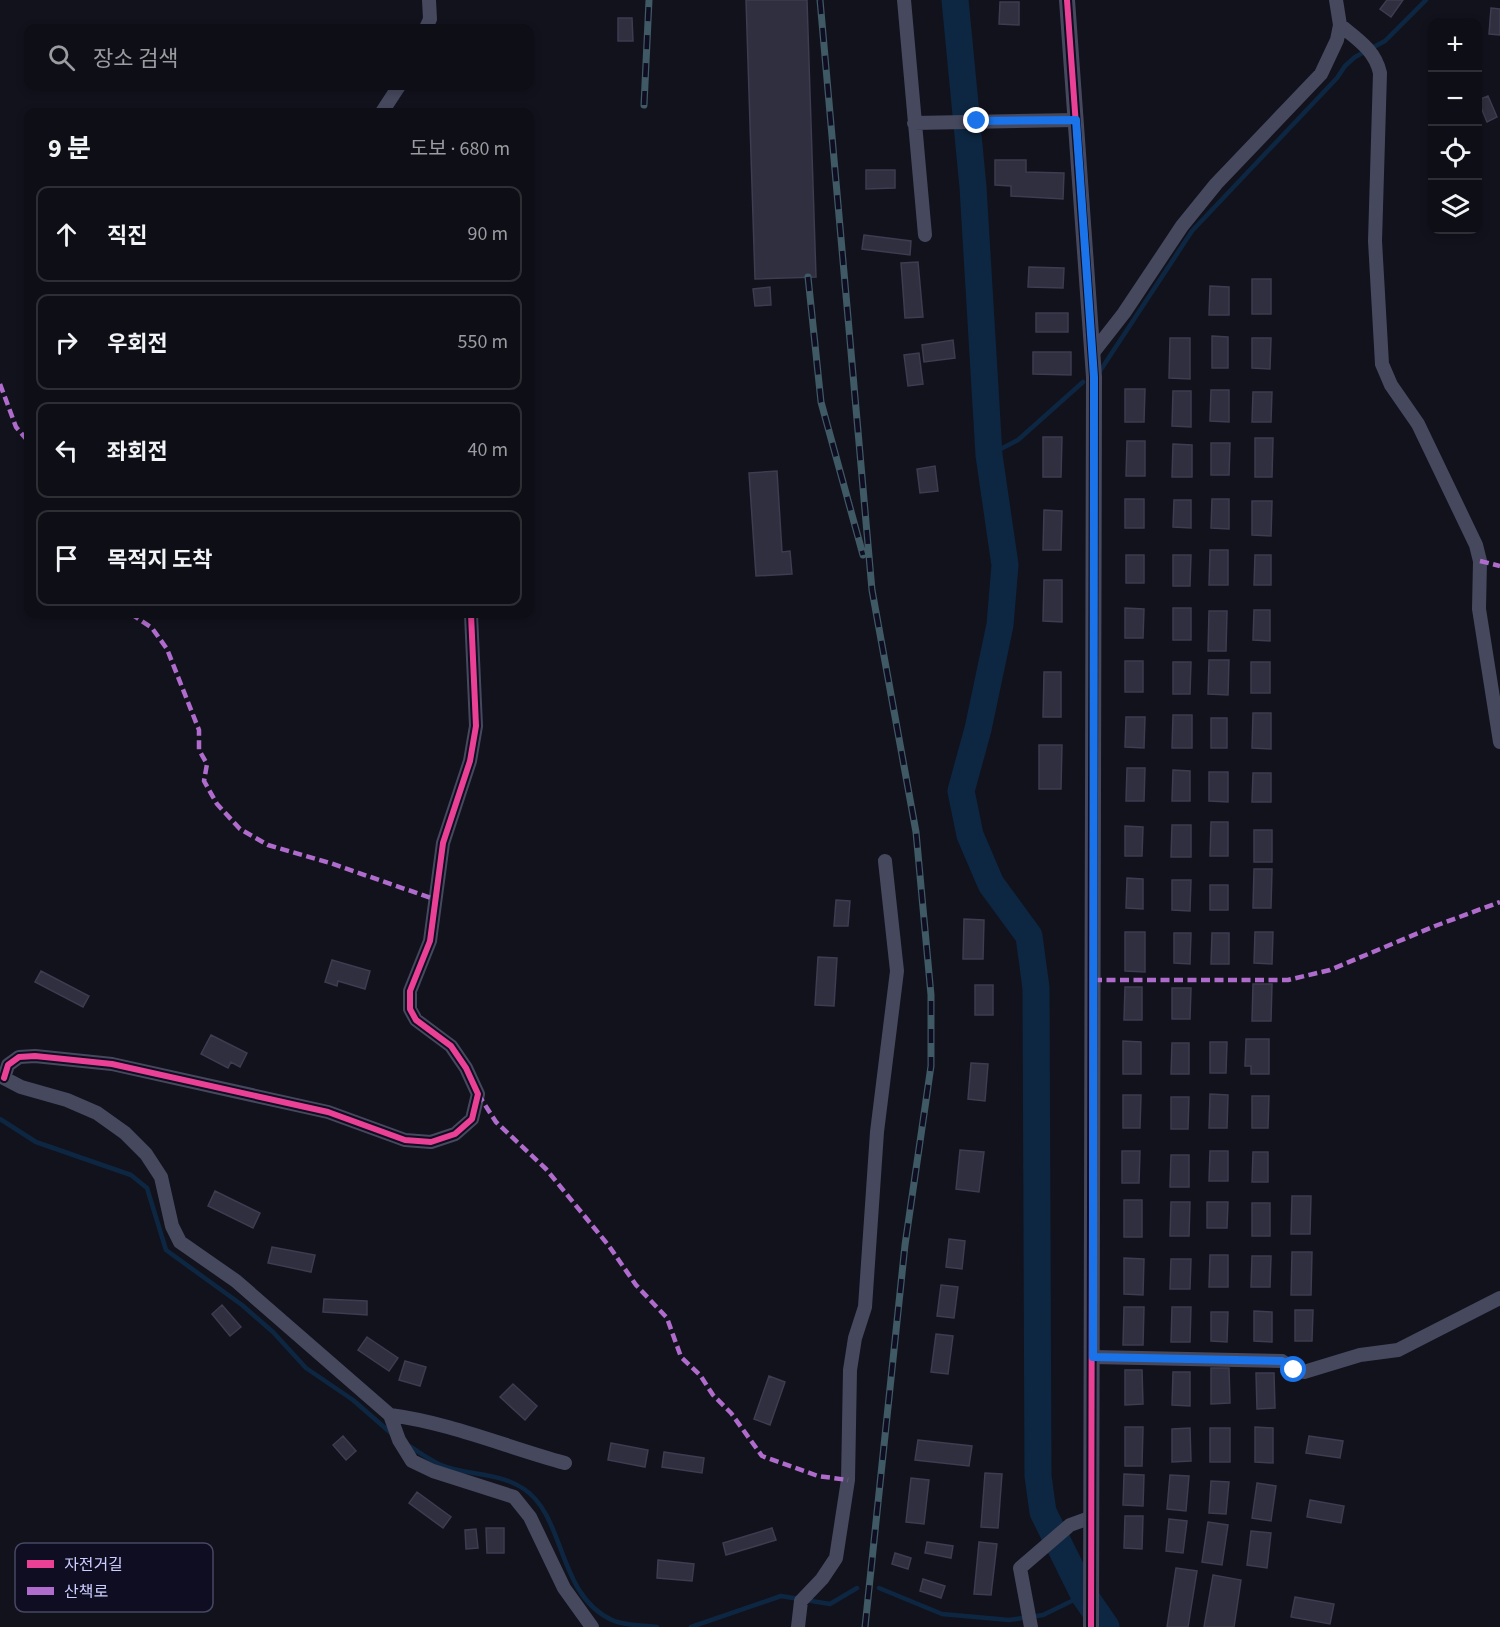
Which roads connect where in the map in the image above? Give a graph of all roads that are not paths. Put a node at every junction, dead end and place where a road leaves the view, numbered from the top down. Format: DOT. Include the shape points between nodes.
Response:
graph roads {
  1 [pos="429,0"];
  2 [pos="904,0"];
  3 [pos="1067,0"];
  4 [pos="1336,0"];
  5 [pos="428,24"];
  6 [pos="1340,25"];
  7 [pos="396,90"];
  8 [pos="385,108"];
  9 [pos="1076,120"];
  10 [pos="914,123"];
  11 [pos="925,235"];
  12 [pos="1092,354"];
  13 [pos="471,618"];
  14 [pos="1500,742"];
  15 [pos="885,861"];
  16 [pos="2,1077"];
  17 [pos="1500,1298"];
  18 [pos="1093,1357"];
  19 [pos="390,1415"];
  20 [pos="566,1463"];
  21 [pos="1092,1517"];
  22 [pos="592,1627"];
  23 [pos="798,1627"];
  24 [pos="1031,1627"];
  25 [pos="1091,1627"];
  1 -- 5 [label="street"];
  2 -- 10 [label="street"];
  3 -- 9 [label="street"];
  4 -- 6 [label="street"];
  6 -- 12 [label="street" via="1321,74 1216,184"];
  6 -- 14 [label="street" via="1371,51 1380,73 1375,242 1382,364 1391,385 1418,424 1476,545 1480,561 1479,609"];
  7 -- 8 [label="street"];
  9 -- 10 [label="street"];
  9 -- 12 [label="street"];
  10 -- 11 [label="street"];
  12 -- 18 [label="street"];
  13 -- 16 [label="street" via="476,726 470,761 443,843 430,941 410,991 410,1010 416,1020 451,1046 466,1068 478,1094 472,1119 454,1134 431,1142 405,1140 328,1112 112,1064 18,1057"];
  15 -- 23 [label="street" via="897,971 877,1132 866,1307 855,1338 850,1370 848,1480 836,1558 801,1600"];
  16 -- 19 [label="street" via="21,1088 97,1113 125,1133 161,1177 172,1226 180,1242 236,1281"];
  17 -- 18 [label="street" via="1398,1350 1360,1354 1304,1372 1282,1361"];
  18 -- 21 [label="street"];
  19 -- 20 [label="street" via="468,1431"];
  19 -- 22 [label="street" via="412,1461 514,1497 530,1518 564,1588"];
  21 -- 24 [label="street" via="1070,1524 1020,1568"];
  21 -- 25 [label="street"];
}
